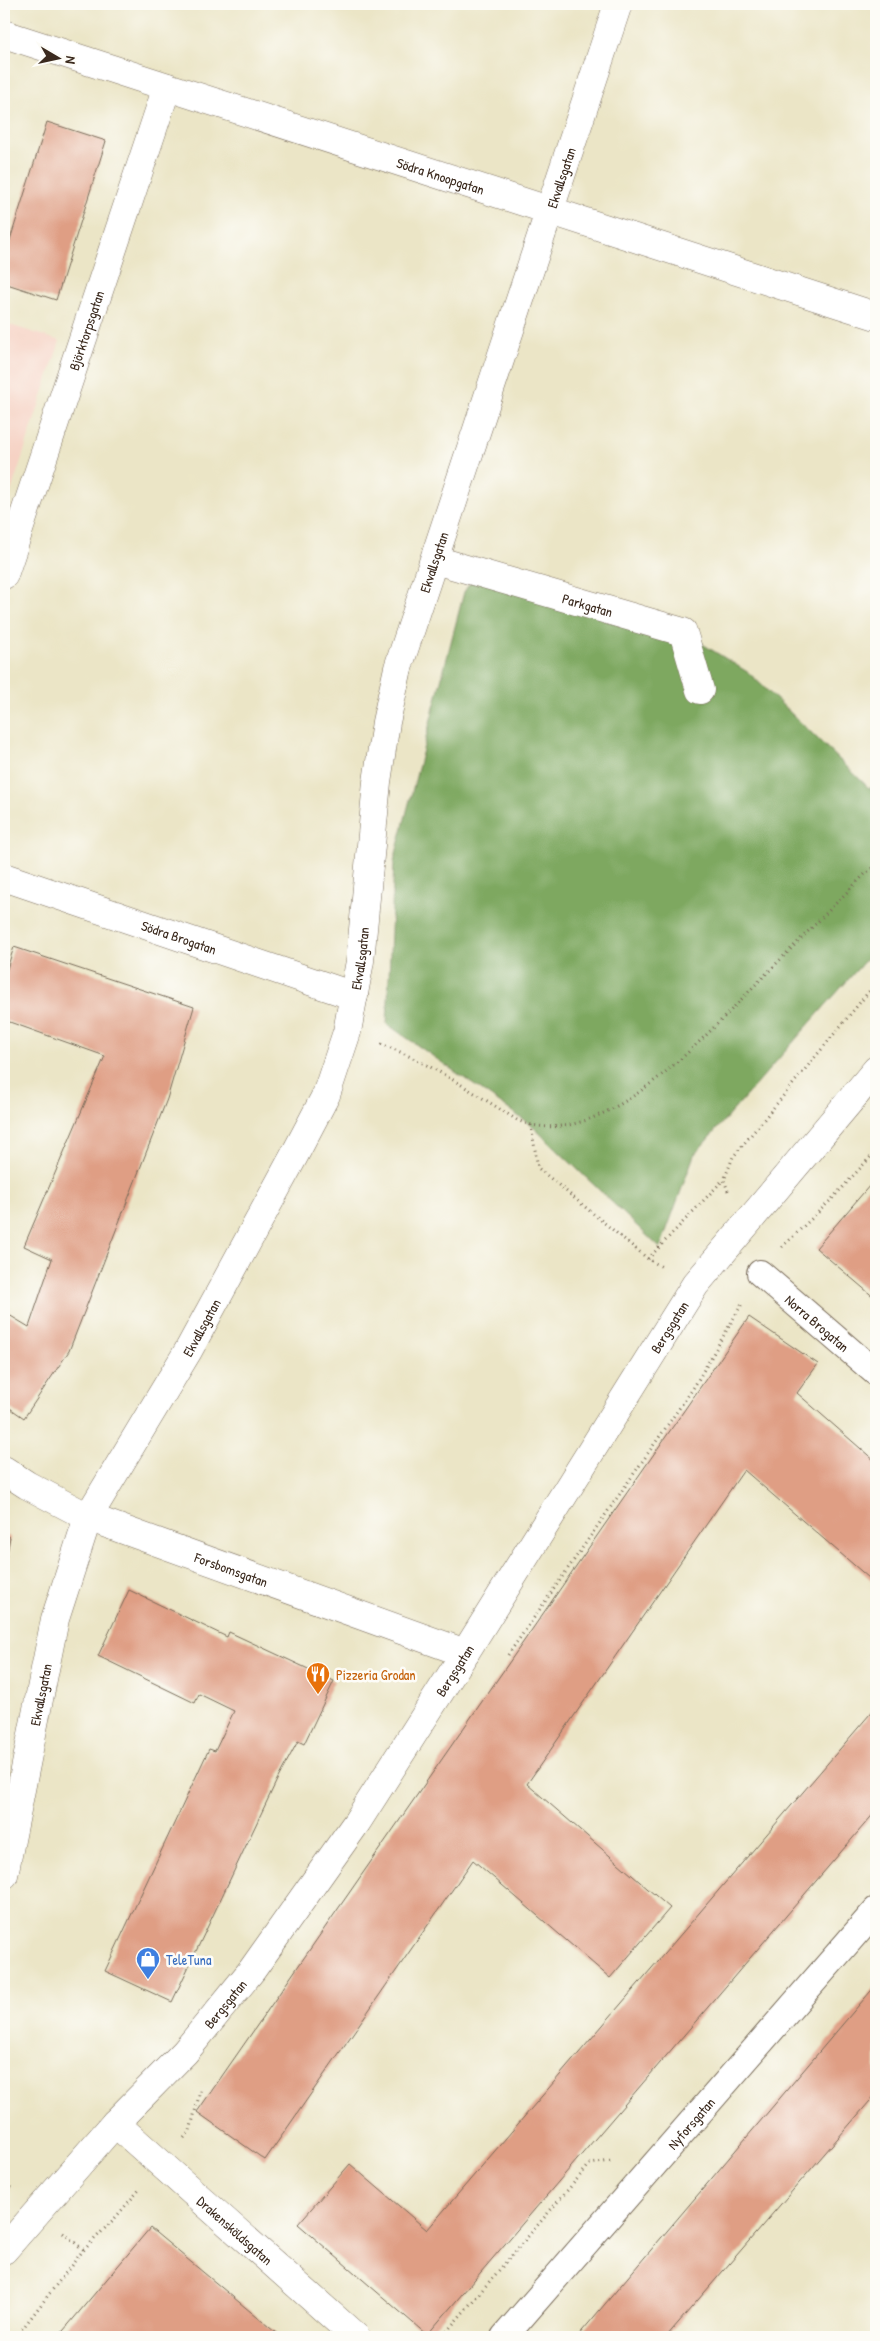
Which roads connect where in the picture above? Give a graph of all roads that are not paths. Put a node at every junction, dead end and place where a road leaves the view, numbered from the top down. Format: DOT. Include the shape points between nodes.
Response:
graph roads {
  1 [pos="618,4"];
  2 [pos="4,34"];
  3 [pos="167,87"];
  4 [pos="550,211"];
  5 [pos="876,316"];
  6 [pos="435,560"];
  7 [pos="4,575"];
  8 [pos="700,690"];
  9 [pos="4,877"];
  10 [pos="354,996"];
  11 [pos="876,1070"];
  12 [pos="760,1273"];
  13 [pos="876,1373"];
  14 [pos="4,1470"];
  15 [pos="88,1518"];
  16 [pos="466,1653"];
  17 [pos="4,1875"];
  18 [pos="876,1910"];
  19 [pos="115,2123"];
  20 [pos="4,2250"];
  21 [pos="356,2337"];
  22 [pos="504,2337"];
  1 -- 4 [label="street, Ekvallsgatan"];
  2 -- 3 [label="street, Södra Knoopgatan"];
  3 -- 4 [label="street, Södra Knoopgatan"];
  3 -- 7 [label="street, Björktorpsgatan"];
  4 -- 5 [label="street, Södra Knoopgatan"];
  4 -- 6 [label="street, Ekvallsgatan"];
  6 -- 8 [label="street, Parkgatan" via="683,632"];
  6 -- 10 [label="street, Ekvallsgatan" via="398,668 386,722"];
  9 -- 10 [label="street, Södra Brogatan"];
  10 -- 15 [label="street, Ekvallsgatan" via="347,1032 326,1095 188,1351"];
  11 -- 16 [label="street, Bergsgatan" via="695,1285"];
  12 -- 13 [label="street, Norra Brogatan"];
  14 -- 15 [label="street, Forsbomsgatan"];
  15 -- 16 [label="street, Forsbomsgatan"];
  15 -- 17 [label="street, Ekvallsgatan" via="55,1618"];
  16 -- 19 [label="street, Bergsgatan" via="357,1822 252,1970 185,2052"];
  18 -- 22 [label="street, Nyforsgatan"];
  19 -- 20 [label="street, Bergsgatan"];
  19 -- 21 [label="street, Drakensköldsgatan"];
}
